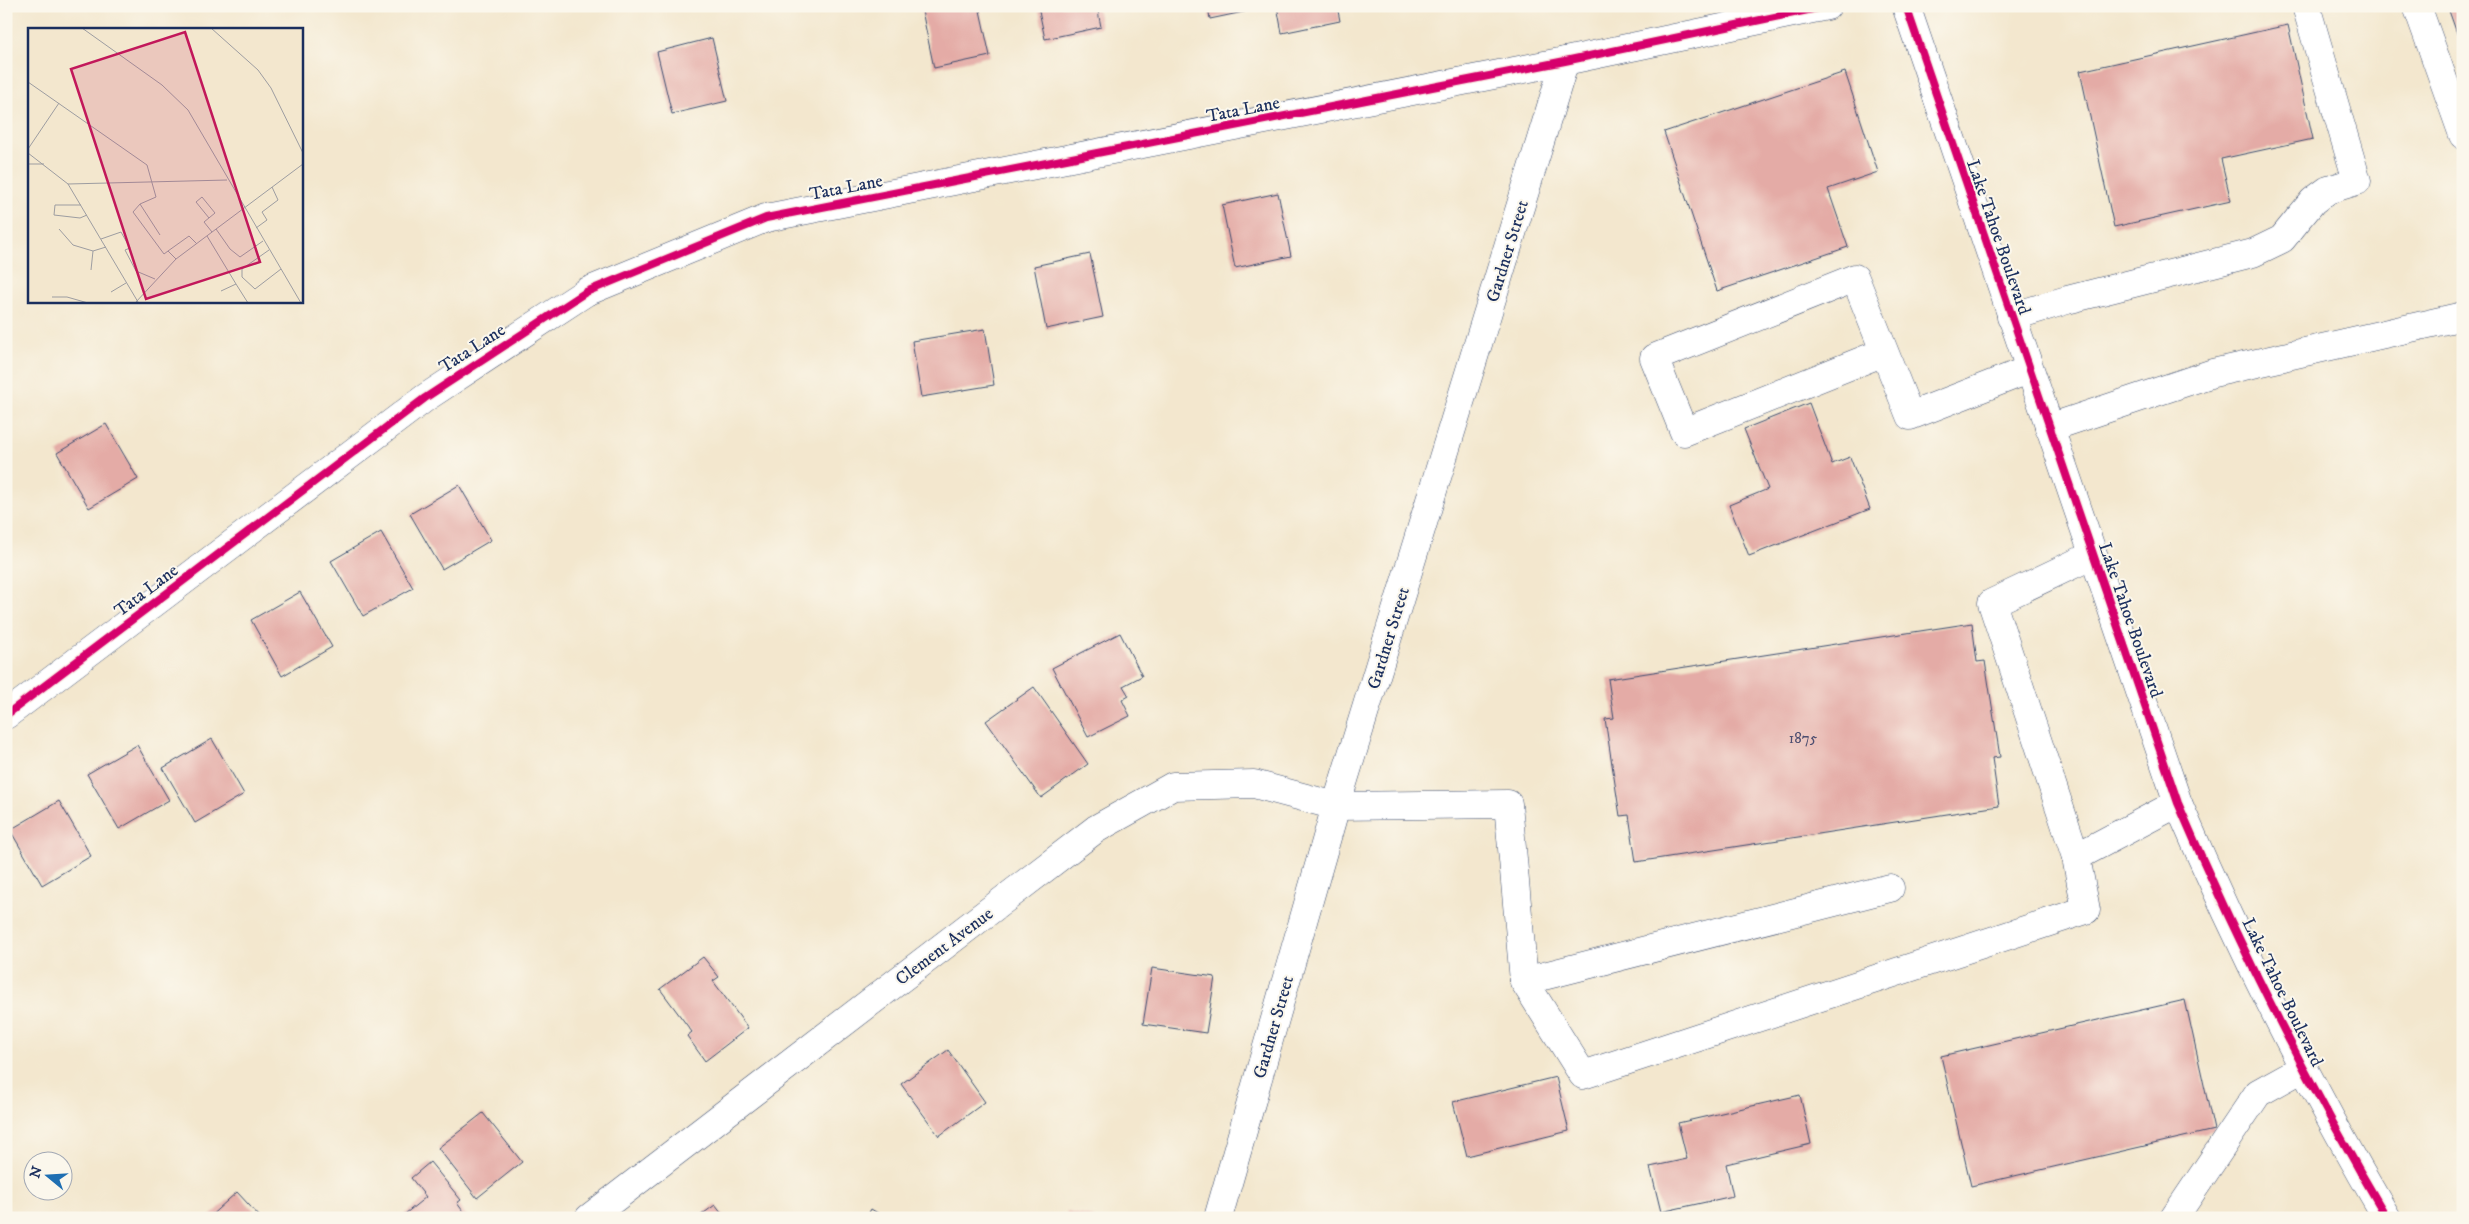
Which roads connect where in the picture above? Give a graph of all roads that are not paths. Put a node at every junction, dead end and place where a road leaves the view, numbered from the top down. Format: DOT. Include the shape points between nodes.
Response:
graph roads {
  1 [pos="1826,6"];
  2 [pos="1906,6"];
  3 [pos="2306,6"];
  4 [pos="2417,6"];
  5 [pos="1565,61"];
  6 [pos="2463,135"];
  7 [pos="2463,316"];
  8 [pos="2011,317"];
  9 [pos="1884,352"];
  10 [pos="2028,370"];
  11 [pos="2049,428"];
  12 [pos="2093,555"];
  13 [pos="6,715"];
  14 [pos="2178,803"];
  15 [pos="1336,806"];
  16 [pos="2076,858"];
  17 [pos="1890,888"];
  18 [pos="1524,981"];
  19 [pos="2303,1068"];
  20 [pos="589,1218"];
  21 [pos="1218,1218"];
  22 [pos="2174,1218"];
  23 [pos="2387,1218"];
  1 -- 5 [label="street, Tata Lane"];
  2 -- 8 [label="street, Lake Tahoe Boulevard"];
  3 -- 8 [label="street" via="2357,181 2328,190 2313,200 2282,239 2253,253"];
  4 -- 6 [label="street"];
  5 -- 13 [label="street, Tata Lane" via="766,218 586,292 425,398"];
  5 -- 15 [label="street, Gardner Street"];
  7 -- 11 [label="street" via="2213,373"];
  8 -- 10 [label="street, Lake Tahoe Boulevard"];
  9 -- 9 [label="street" via="1855,278 1654,358 1684,432"];
  9 -- 10 [label="street" via="1910,416"];
  10 -- 11 [label="street, Lake Tahoe Boulevard"];
  11 -- 12 [label="street, Lake Tahoe Boulevard"];
  12 -- 14 [label="street, Lake Tahoe Boulevard"];
  12 -- 16 [label="street" via="1992,603"];
  14 -- 16 [label="street"];
  14 -- 19 [label="street, Lake Tahoe Boulevard" via="2215,889"];
  15 -- 18 [label="street, Clement Avenue" via="1508,804"];
  15 -- 20 [label="street, Clement Avenue" via="1254,784 1173,786 1096,829"];
  15 -- 21 [label="street, Gardner Street"];
  16 -- 18 [label="street" via="2086,910 1583,1075"];
  17 -- 18 [label="street"];
  19 -- 22 [label="street" via="2258,1093"];
  19 -- 23 [label="street, Lake Tahoe Boulevard"];
}
